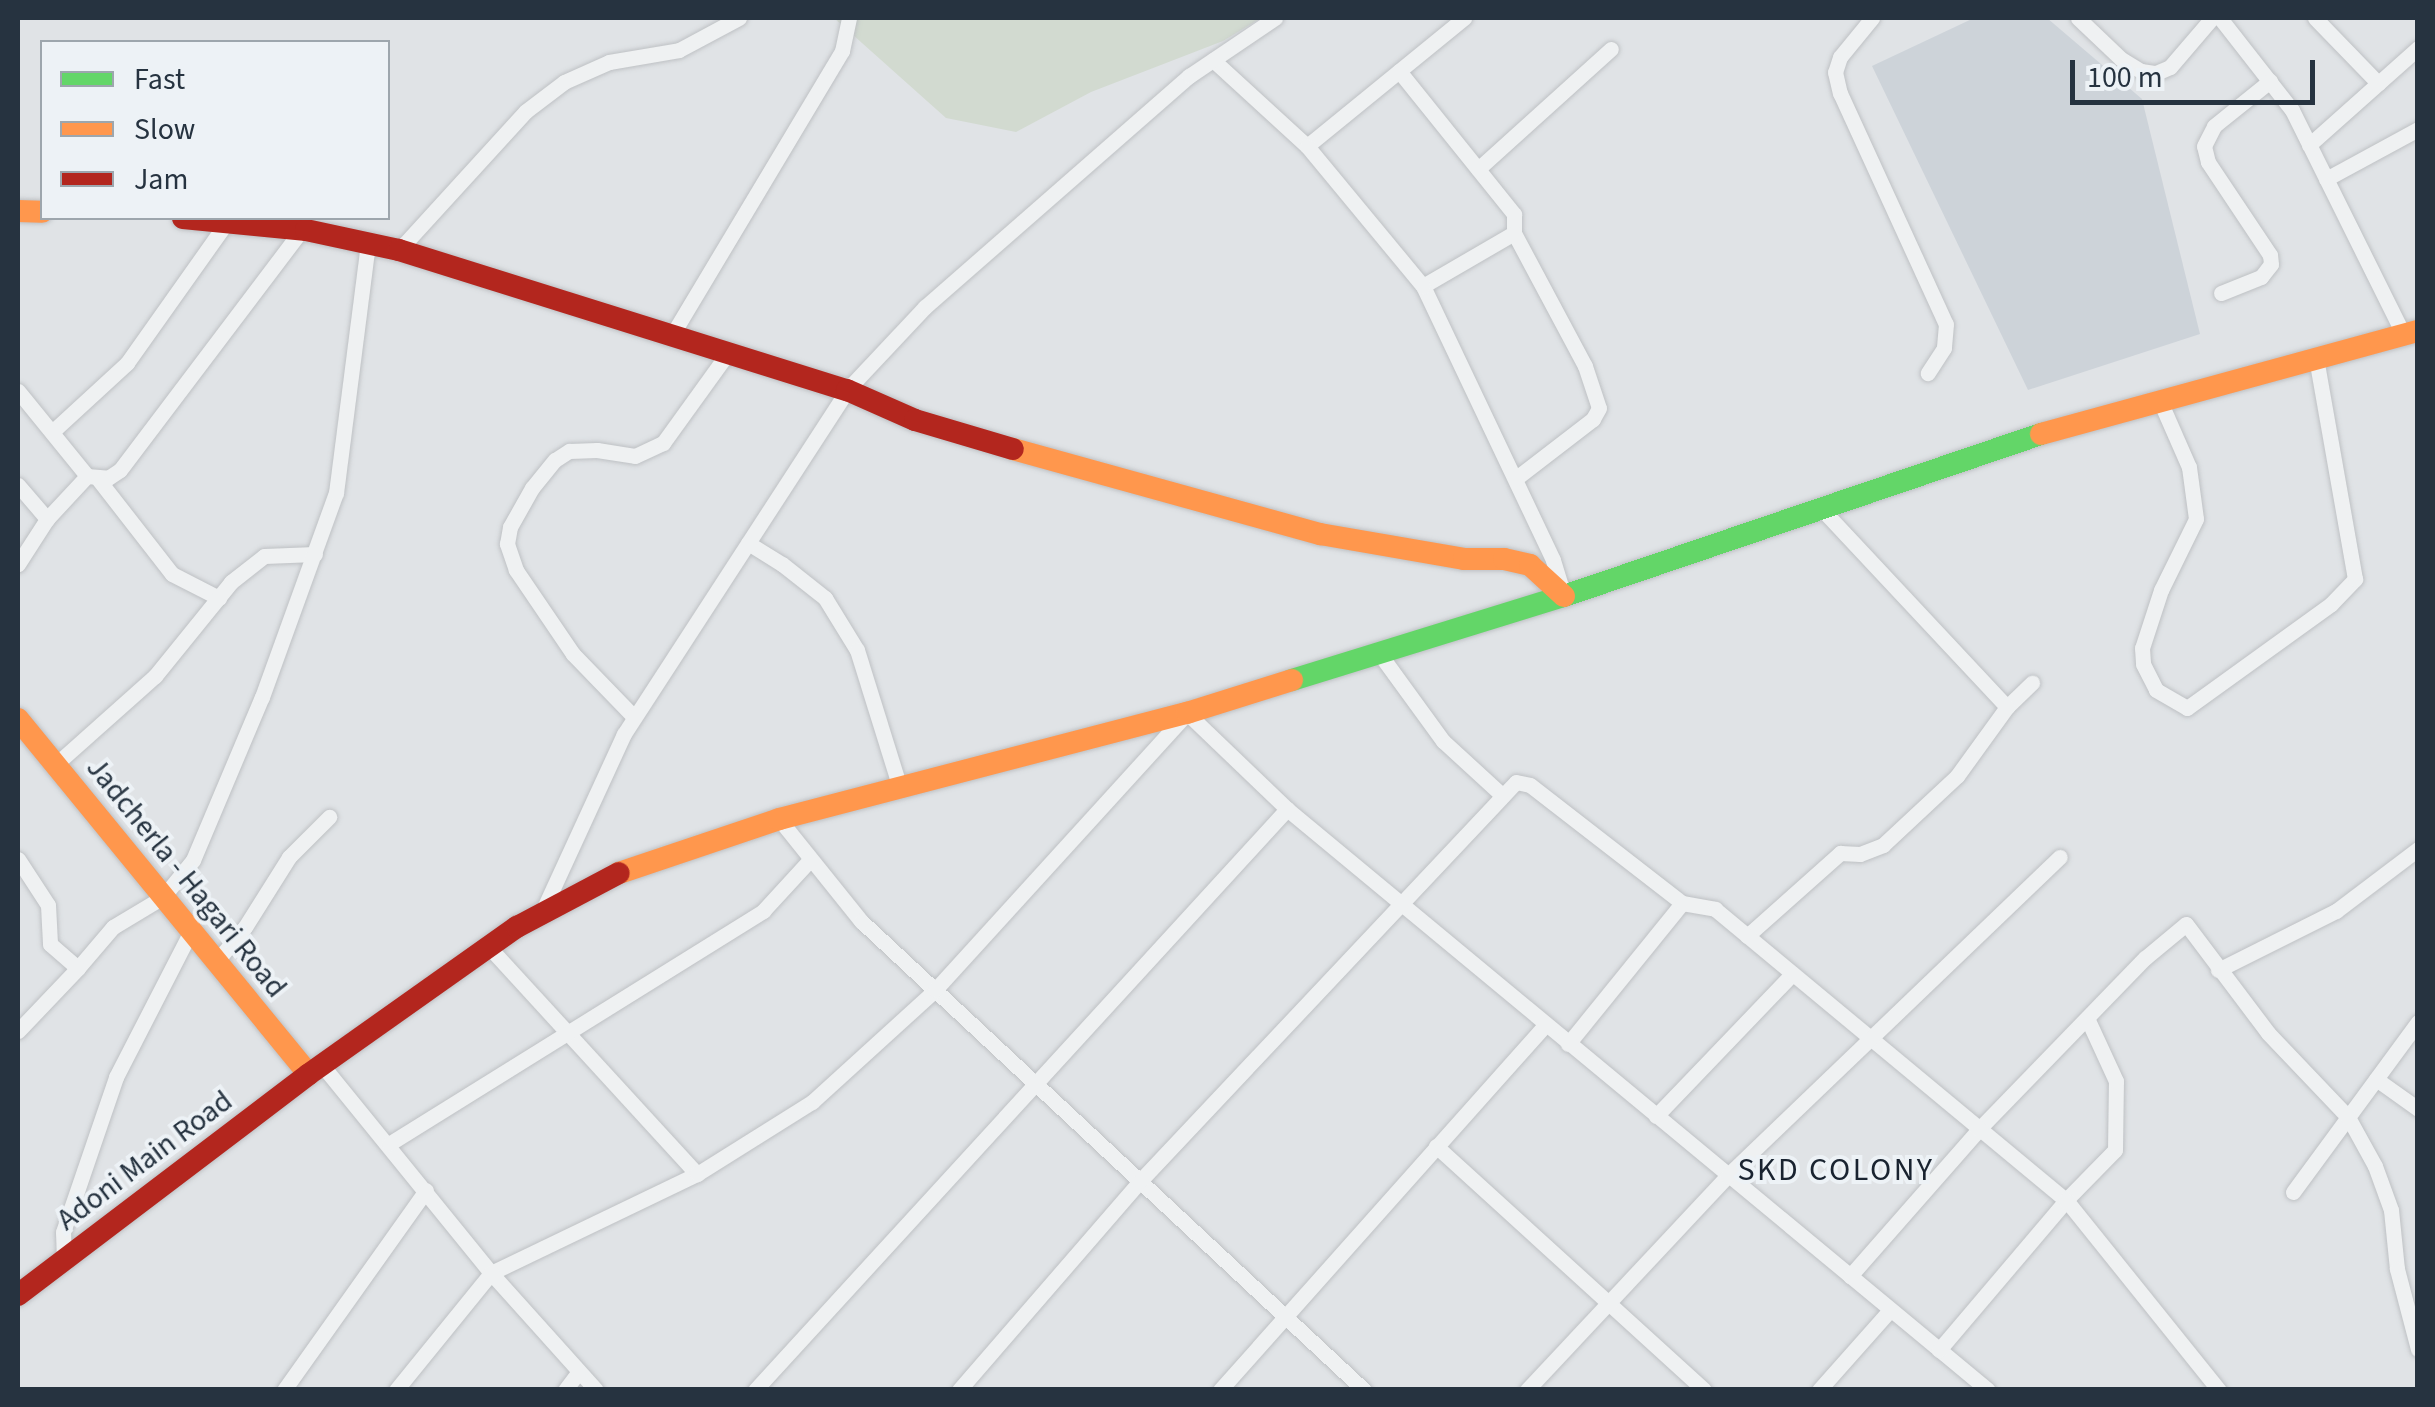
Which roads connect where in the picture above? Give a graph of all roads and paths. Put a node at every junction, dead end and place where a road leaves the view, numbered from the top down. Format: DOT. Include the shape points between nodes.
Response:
graph roads {
  1 [pos="739,18"];
  2 [pos="848,18"];
  3 [pos="1275,18"];
  4 [pos="1464,18"];
  5 [pos="1872,18"];
  6 [pos="2078,18"];
  7 [pos="2212,18"];
  8 [pos="2220,18"];
  9 [pos="2315,18"];
  10 [pos="1610,48"];
  11 [pos="2418,48"];
  12 [pos="1212,60"];
  13 [pos="1399,71"];
  14 [pos="2270,81"];
  15 [pos="2378,83"];
  16 [pos="2418,129"];
  17 [pos="2309,145"];
  18 [pos="1307,146"];
  19 [pos="1478,169"];
  20 [pos="2326,179"];
  21 [pos="204,220"];
  22 [pos="226,222"];
  23 [pos="302,229"];
  24 [pos="1514,233"];
  25 [pos="368,242"];
  26 [pos="398,250"];
  27 [pos="1423,286"];
  28 [pos="2221,292"];
  29 [pos="2410,333"];
  30 [pos="672,335"];
  31 [pos="728,352"];
  32 [pos="2316,358"];
  33 [pos="1928,373"];
  34 [pos="848,390"];
  35 [pos="18,391"];
  36 [pos="2160,401"];
  37 [pos="52,432"];
  38 [pos="93,477"];
  39 [pos="1515,480"];
  40 [pos="18,485"];
  41 [pos="1822,508"];
  42 [pos="47,519"];
  43 [pos="748,543"];
  44 [pos="315,554"];
  45 [pos="18,564"];
  46 [pos="1564,596"];
  47 [pos="219,598"];
  48 [pos="1379,654"];
  49 [pos="2032,683"];
  50 [pos="2007,707"];
  51 [pos="1186,713"];
  52 [pos="634,717"];
  53 [pos="18,719"];
  54 [pos="55,765"];
  55 [pos="900,788"];
  56 [pos="1502,796"];
  57 [pos="1287,810"];
  58 [pos="329,817"];
  59 [pos="779,819"];
  60 [pos="2418,848"];
  61 [pos="2060,856"];
  62 [pos="18,859"];
  63 [pos="809,862"];
  64 [pos="163,897"];
  65 [pos="1401,902"];
  66 [pos="1682,904"];
  67 [pos="541,914"];
  68 [pos="191,931"];
  69 [pos="1748,936"];
  70 [pos="488,947"];
  71 [pos="216,962"];
  72 [pos="78,968"];
  73 [pos="2218,970"];
  74 [pos="1792,974"];
  75 [pos="935,990"];
  76 [pos="2088,1020"];
  77 [pos="2418,1022"];
  78 [pos="1546,1025"];
  79 [pos="18,1031"];
  80 [pos="567,1032"];
  81 [pos="1870,1039"];
  82 [pos="1568,1044"];
  83 [pos="315,1070"];
  84 [pos="2376,1079"];
  85 [pos="1034,1082"];
  86 [pos="2418,1109"];
  87 [pos="1656,1116"];
  88 [pos="2348,1117"];
  89 [pos="1979,1129"];
  90 [pos="389,1144"];
  91 [pos="1436,1146"];
  92 [pos="697,1174"];
  93 [pos="1728,1176"];
  94 [pos="1140,1181"];
  95 [pos="426,1190"];
  96 [pos="2293,1192"];
  97 [pos="2066,1200"];
  98 [pos="64,1260"];
  99 [pos="491,1274"];
  100 [pos="1850,1276"];
  101 [pos="18,1295"];
  102 [pos="1606,1302"];
  103 [pos="1890,1310"];
  104 [pos="1284,1316"];
  105 [pos="2418,1349"];
  106 [pos="1939,1350"];
  107 [pos="578,1373"];
  108 [pos="284,1390"];
  109 [pos="396,1390"];
  110 [pos="565,1390"];
  111 [pos="596,1390"];
  112 [pos="754,1390"];
  113 [pos="958,1390"];
  114 [pos="1220,1390"];
  115 [pos="1364,1390"];
  116 [pos="1527,1390"];
  117 [pos="1704,1390"];
  118 [pos="1820,1390"];
  119 [pos="1988,1390"];
  120 [pos="2218,1390"];
  1 -- 26 [label="street" via="679,50 609,62 564,82 526,110"];
  2 -- 30 [label="street" via="842,51"];
  3 -- 12 [label="street"];
  4 -- 13 [label="street"];
  5 -- 33 [label="street" via="1835,72 1946,324 1944,348"];
  6 -- 7 [label="street" via="2121,59 2156,73 2170,67"];
  8 -- 14 [label="street"];
  9 -- 15 [label="street"];
  10 -- 19 [label="street"];
  11 -- 15 [label="street"];
  12 -- 18 [label="street"];
  12 -- 34 [label="street" via="924,307"];
  13 -- 18 [label="street"];
  13 -- 19 [label="street"];
  14 -- 17 [label="street"];
  14 -- 28 [label="street" via="2214,126 2204,146 2270,255 2262,277"];
  15 -- 17 [label="street"];
  16 -- 20 [label="street"];
  17 -- 20 [label="street"];
  18 -- 27 [label="street"];
  19 -- 24 [label="street" via="1514,214"];
  20 -- 29 [label="street"];
  21 -- 22 [label="main road"];
  22 -- 23 [label="main road"];
  22 -- 37 [label="street" via="127,363"];
  23 -- 25 [label="main road"];
  23 -- 38 [label="street" via="120,470"];
  24 -- 27 [label="street"];
  24 -- 39 [label="street" via="1585,366 1599,408"];
  25 -- 26 [label="main road"];
  25 -- 44 [label="street" via="336,493"];
  26 -- 30 [label="main road"];
  27 -- 39 [label="street"];
  29 -- 32 [label="main road, Adoni Main Road"];
  30 -- 31 [label="main road"];
  31 -- 34 [label="main road"];
  31 -- 52 [label="street" via="663,444 635,456 569,451 532,488 510,527 506,544 516,570 572,654"];
  32 -- 36 [label="main road, Adoni Main Road"];
  32 -- 36 [label="street" via="2355,579 2187,708 2156,690 2142,648 2196,519 2189,467"];
  34 -- 43 [label="street"];
  34 -- 46 [label="main road" via="915,420 1210,506 1320,534 1530,565"];
  35 -- 37 [label="street"];
  36 -- 41 [label="main road, Adoni Main Road"];
  37 -- 38 [label="street"];
  38 -- 42 [label="street"];
  38 -- 47 [label="street" via="172,574"];
  39 -- 46 [label="street"];
  40 -- 42 [label="street"];
  41 -- 46 [label="main road, Adoni Main Road"];
  41 -- 50 [label="street"];
  42 -- 45 [label="street"];
  43 -- 52 [label="street"];
  43 -- 55 [label="street" via="824,598 857,650"];
  44 -- 47 [label="street" via="264,556"];
  44 -- 64 [label="street" via="203,841"];
  46 -- 48 [label="main road, Adoni Main Road"];
  47 -- 54 [label="street" via="155,676"];
  48 -- 51 [label="main road, Adoni Main Road"];
  48 -- 56 [label="street" via="1443,740"];
  49 -- 50 [label="street"];
  50 -- 69 [label="street" via="1957,776 1883,846 1840,853"];
  51 -- 55 [label="main road, Adoni Main Road"];
  51 -- 57 [label="street"];
  51 -- 75 [label="street"];
  52 -- 67 [label="street"];
  53 -- 54 [label="main road, Jadcherla - Hagari Road"];
  54 -- 64 [label="main road, Jadcherla - Hagari Road"];
  55 -- 59 [label="main road, Adoni Main Road"];
  56 -- 65 [label="street"];
  56 -- 66 [label="street" via="1516,782 1530,785"];
  57 -- 65 [label="street"];
  57 -- 85 [label="street"];
  58 -- 71 [label="street" via="289,857"];
  59 -- 63 [label="street"];
  59 -- 67 [label="main road, Adoni Main Road" via="635,865"];
  60 -- 73 [label="street" via="2336,911"];
  61 -- 81 [label="street"];
  62 -- 72 [label="street" via="48,905 50,944"];
  63 -- 75 [label="street"];
  63 -- 80 [label="street" via="762,910"];
  64 -- 68 [label="main road, Jadcherla - Hagari Road"];
  64 -- 72 [label="street" via="113,927"];
  65 -- 78 [label="street"];
  65 -- 94 [label="street"];
  66 -- 69 [label="street" via="1715,909"];
  66 -- 82 [label="street"];
  67 -- 70 [label="main road, Adoni Main Road"];
  68 -- 71 [label="main road, Jadcherla - Hagari Road"];
  68 -- 98 [label="street" via="116,1077 63,1232"];
  69 -- 74 [label="street"];
  70 -- 80 [label="street"];
  70 -- 83 [label="main road, Adoni Main Road"];
  71 -- 83 [label="main road, Jadcherla - Hagari Road"];
  72 -- 79 [label="street"];
  73 -- 76 [label="street" via="2186,924"];
  73 -- 88 [label="street"];
  74 -- 81 [label="street"];
  74 -- 87 [label="street"];
  75 -- 85 [label="street"];
  75 -- 92 [label="street" via="812,1102"];
  76 -- 89 [label="street"];
  76 -- 97 [label="street" via="2116,1082 2118,1134 2106,1163"];
  77 -- 84 [label="street"];
  78 -- 82 [label="street"];
  78 -- 91 [label="street"];
  80 -- 90 [label="street"];
  80 -- 92 [label="street"];
  81 -- 89 [label="street"];
  81 -- 93 [label="street"];
  82 -- 87 [label="street"];
  83 -- 90 [label="street"];
  83 -- 98 [label="main road, Adoni Main Road"];
  84 -- 86 [label="street"];
  84 -- 88 [label="street"];
  85 -- 94 [label="street"];
  85 -- 112 [label="street"];
  87 -- 93 [label="street"];
  88 -- 96 [label="street"];
  88 -- 105 [label="street" via="2391,1210 2397,1269"];
  89 -- 97 [label="street"];
  89 -- 100 [label="street"];
  90 -- 95 [label="street"];
  91 -- 102 [label="street"];
  91 -- 104 [label="street"];
  92 -- 99 [label="street"];
  93 -- 100 [label="street"];
  93 -- 102 [label="street"];
  94 -- 104 [label="street"];
  94 -- 113 [label="street"];
  95 -- 99 [label="street"];
  95 -- 108 [label="street"];
  97 -- 106 [label="street"];
  97 -- 120 [label="street"];
  98 -- 101 [label="main road, Adoni Main Road"];
  99 -- 107 [label="street"];
  99 -- 109 [label="street"];
  100 -- 103 [label="street"];
  102 -- 116 [label="street"];
  102 -- 117 [label="street"];
  103 -- 106 [label="street"];
  103 -- 118 [label="street"];
  104 -- 114 [label="street"];
  104 -- 115 [label="street"];
  106 -- 119 [label="street"];
  107 -- 110 [label="street"];
  107 -- 111 [label="street"];
}
